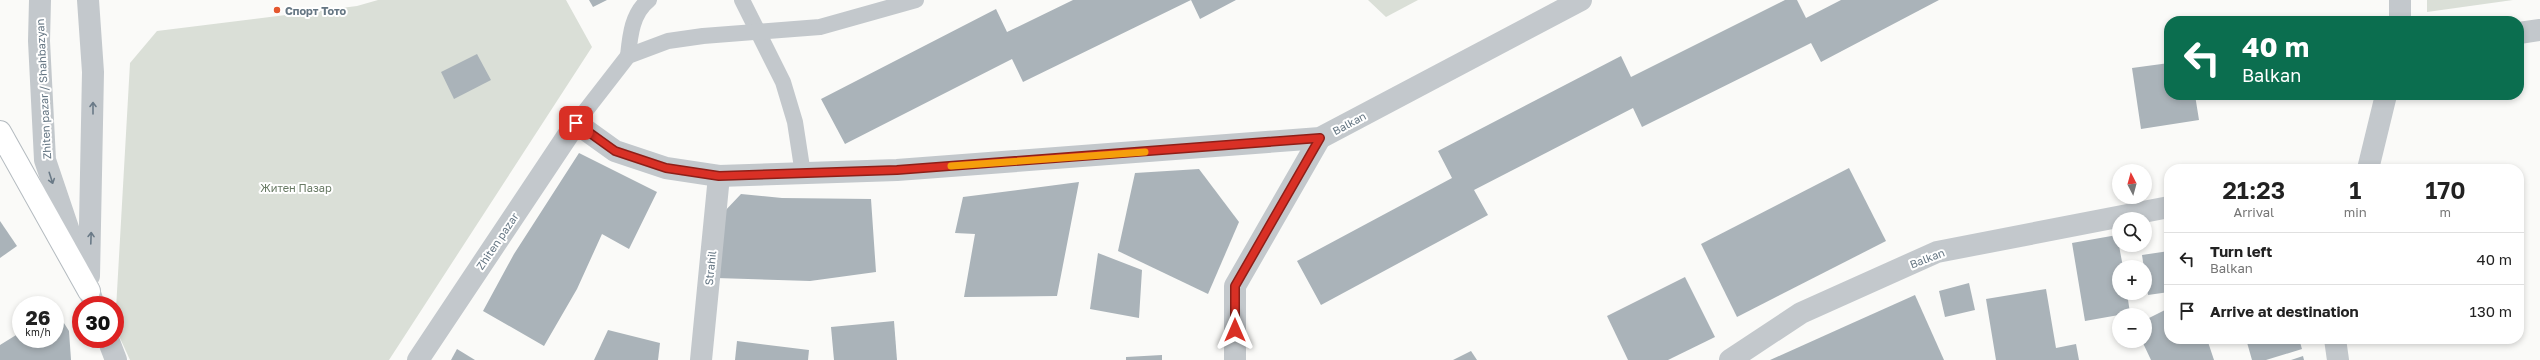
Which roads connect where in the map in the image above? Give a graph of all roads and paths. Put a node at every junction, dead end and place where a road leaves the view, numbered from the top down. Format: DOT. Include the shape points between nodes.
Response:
graph roads {
  1 [pos="40,0"];
  2 [pos="88,0"];
  3 [pos="649,0"];
  4 [pos="742,0"];
  5 [pos="916,0"];
  6 [pos="1581,0"];
  7 [pos="2400,0"];
  8 [pos="2400,16"];
  9 [pos="2540,30"];
  10 [pos="2524,32"];
  11 [pos="759,33"];
  12 [pos="628,56"];
  13 [pos="2385,100"];
  14 [pos="576,123"];
  15 [pos="1320,138"];
  16 [pos="2,141"];
  17 [pos="2369,164"];
  18 [pos="803,174"];
  19 [pos="719,176"];
  20 [pos="2164,208"];
  21 [pos="90,296"];
  22 [pos="90,296"];
  23 [pos="91,296"];
  24 [pos="2336,344"];
  25 [pos="111,348"];
  26 [pos="116,360"];
  27 [pos="418,360"];
  28 [pos="701,360"];
  29 [pos="1235,360"];
  30 [pos="1730,360"];
  31 [pos="2338,360"];
  1 -- 21 [label="street, Zhiten pazar / Shahbazyan, one-way" via="39,41 45,160"];
  23 -- 2 [label="street, one-way" via="93,72"];
  3 -- 12 [label="lane" via="641,6 631,29"];
  4 -- 11 [label="lane"];
  5 -- 11 [label="lane" via="820,27"];
  6 -- 15 [label="street, Balkan"];
  7 -- 8 [label="street"];
  9 -- 10 [label="street"];
  11 -- 12 [label="lane" via="668,40"];
  11 -- 18 [label="lane" via="784,82 795,122"];
  12 -- 14 [label="lane"];
  13 -- 17 [label="street"];
  14 -- 19 [label="street, Balkan" via="615,151 666,168"];
  14 -- 27 [label="street, Zhiten pazar"];
  15 -- 18 [label="street, Balkan" via="897,170"];
  15 -- 29 [label="street" via="1235,286"];
  16 -- 22 [label="main road"];
  18 -- 19 [label="street, Balkan"];
  19 -- 28 [label="street, Strahil"];
  20 -- 30 [label="street, Balkan" via="1937,252 1801,313"];
  24 -- 31 [label="street"];
  25 -- 26 [label="street"];
}
